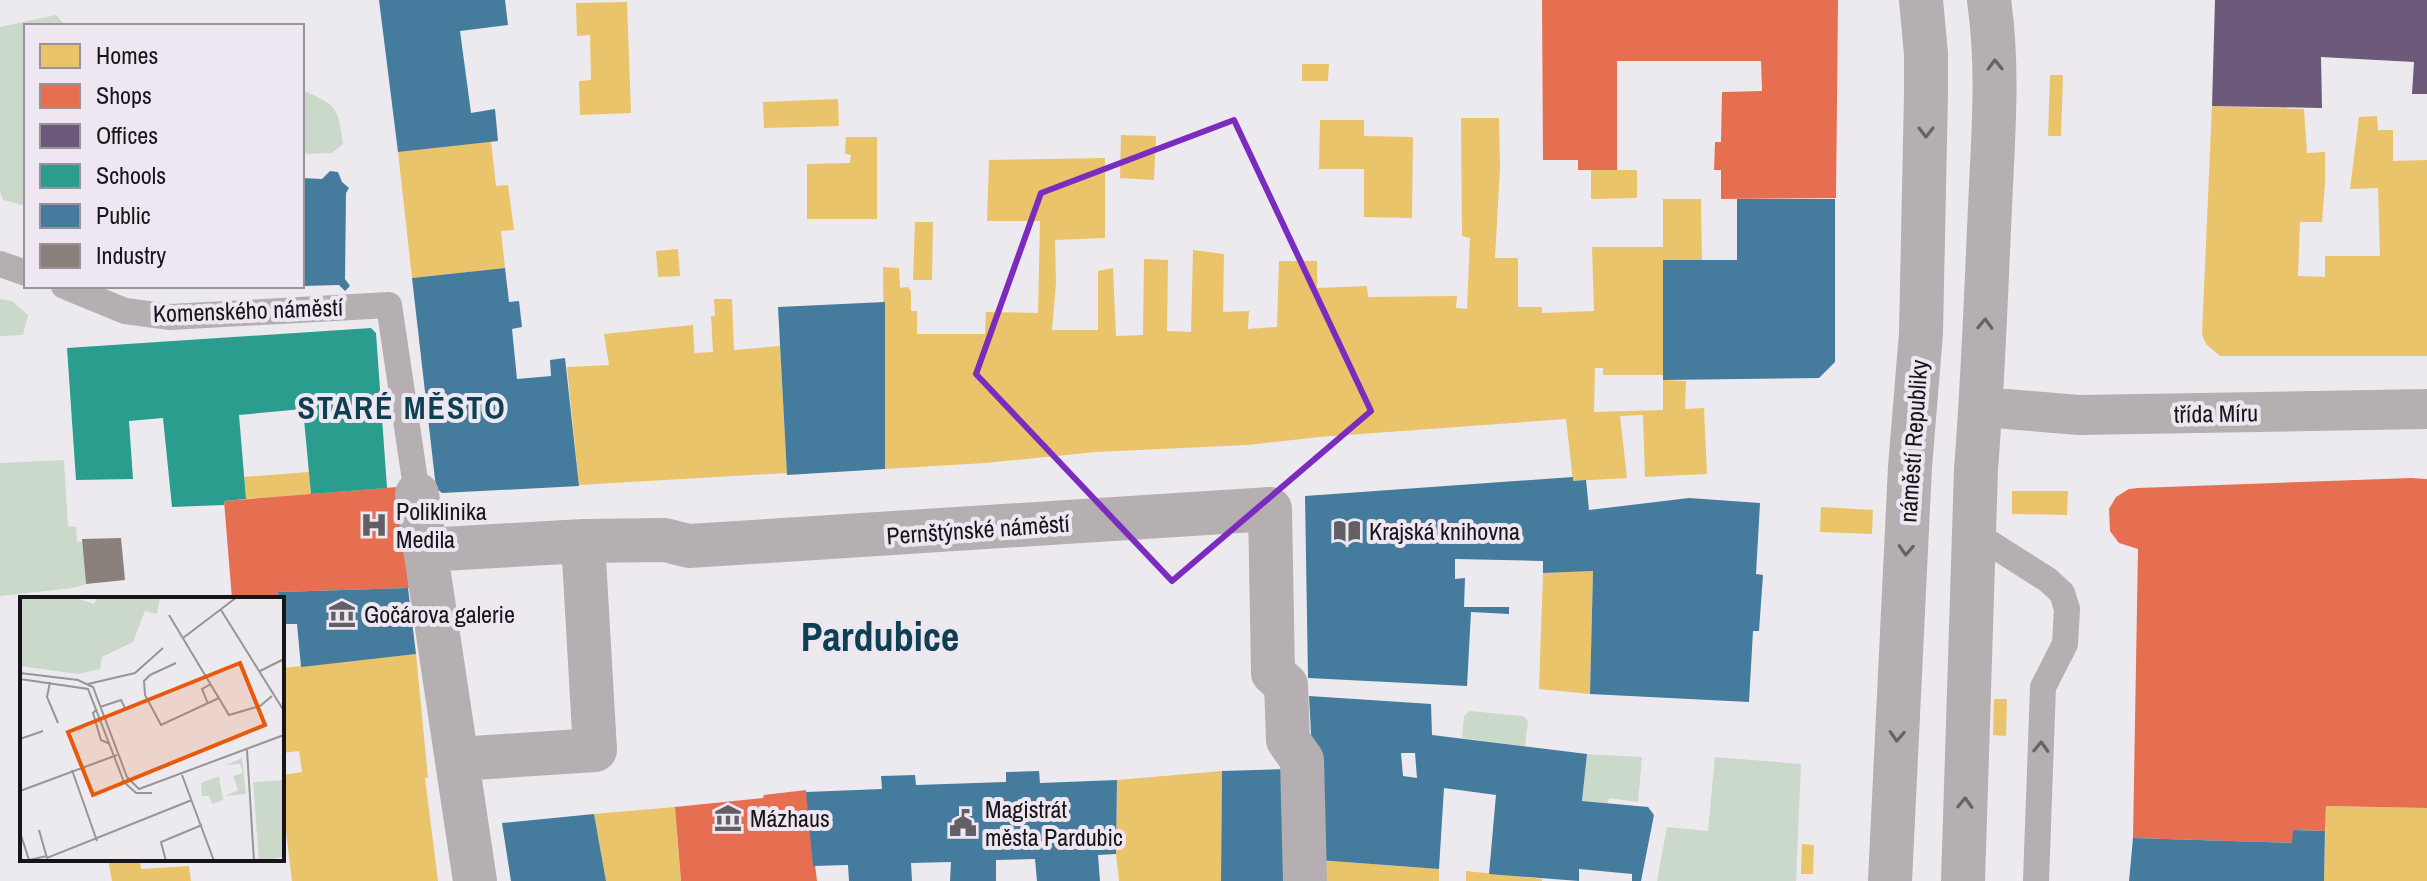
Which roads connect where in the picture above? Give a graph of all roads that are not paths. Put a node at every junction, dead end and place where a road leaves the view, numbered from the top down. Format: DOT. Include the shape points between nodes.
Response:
graph roads {
  1 [pos="1921,0"];
  2 [pos="1989,0"];
  3 [pos="0,264"];
  4 [pos="24,272"];
  5 [pos="69,288"];
  6 [pos="1921,333"];
  7 [pos="1994,406"];
  8 [pos="2427,409"];
  9 [pos="417,494"];
  10 [pos="1974,533"];
  11 [pos="583,541"];
  12 [pos="425,550"];
  13 [pos="458,759"];
  14 [pos="475,881"];
  15 [pos="1305,881"];
  16 [pos="1890,881"];
  17 [pos="1963,881"];
  18 [pos="2036,881"];
  1 -- 6 [label="street, náměstí Republiky, one-way" via="1926,80"];
  7 -- 2 [label="street, one-way" via="1995,89"];
  3 -- 4 [label="lane"];
  5 -- 9 [label="lane, Komenského náměstí" via="125,311 170,317 389,305"];
  6 -- 7 [label="street" via="1956,386"];
  6 -- 16 [label="street, náměstí Republiky, one-way"];
  7 -- 8 [label="street, třída Míru" via="2079,415"];
  7 -- 10 [label="street"];
  9 -- 12 [label="street"];
  17 -- 10 [label="street, one-way"];
  18 -- 10 [label="lane, one-way" via="2043,687 2065,644 2067,609 2062,593 2048,580"];
  11 -- 12 [label="street, Pernštýnské náměstí"];
  11 -- 13 [label="street" via="595,750"];
  11 -- 15 [label="street, Pernštýnské náměstí" via="665,540 703,546 1270,509 1273,673 1286,685 1288,740 1302,760"];
  12 -- 13 [label="street"];
  13 -- 14 [label="street"];
}
